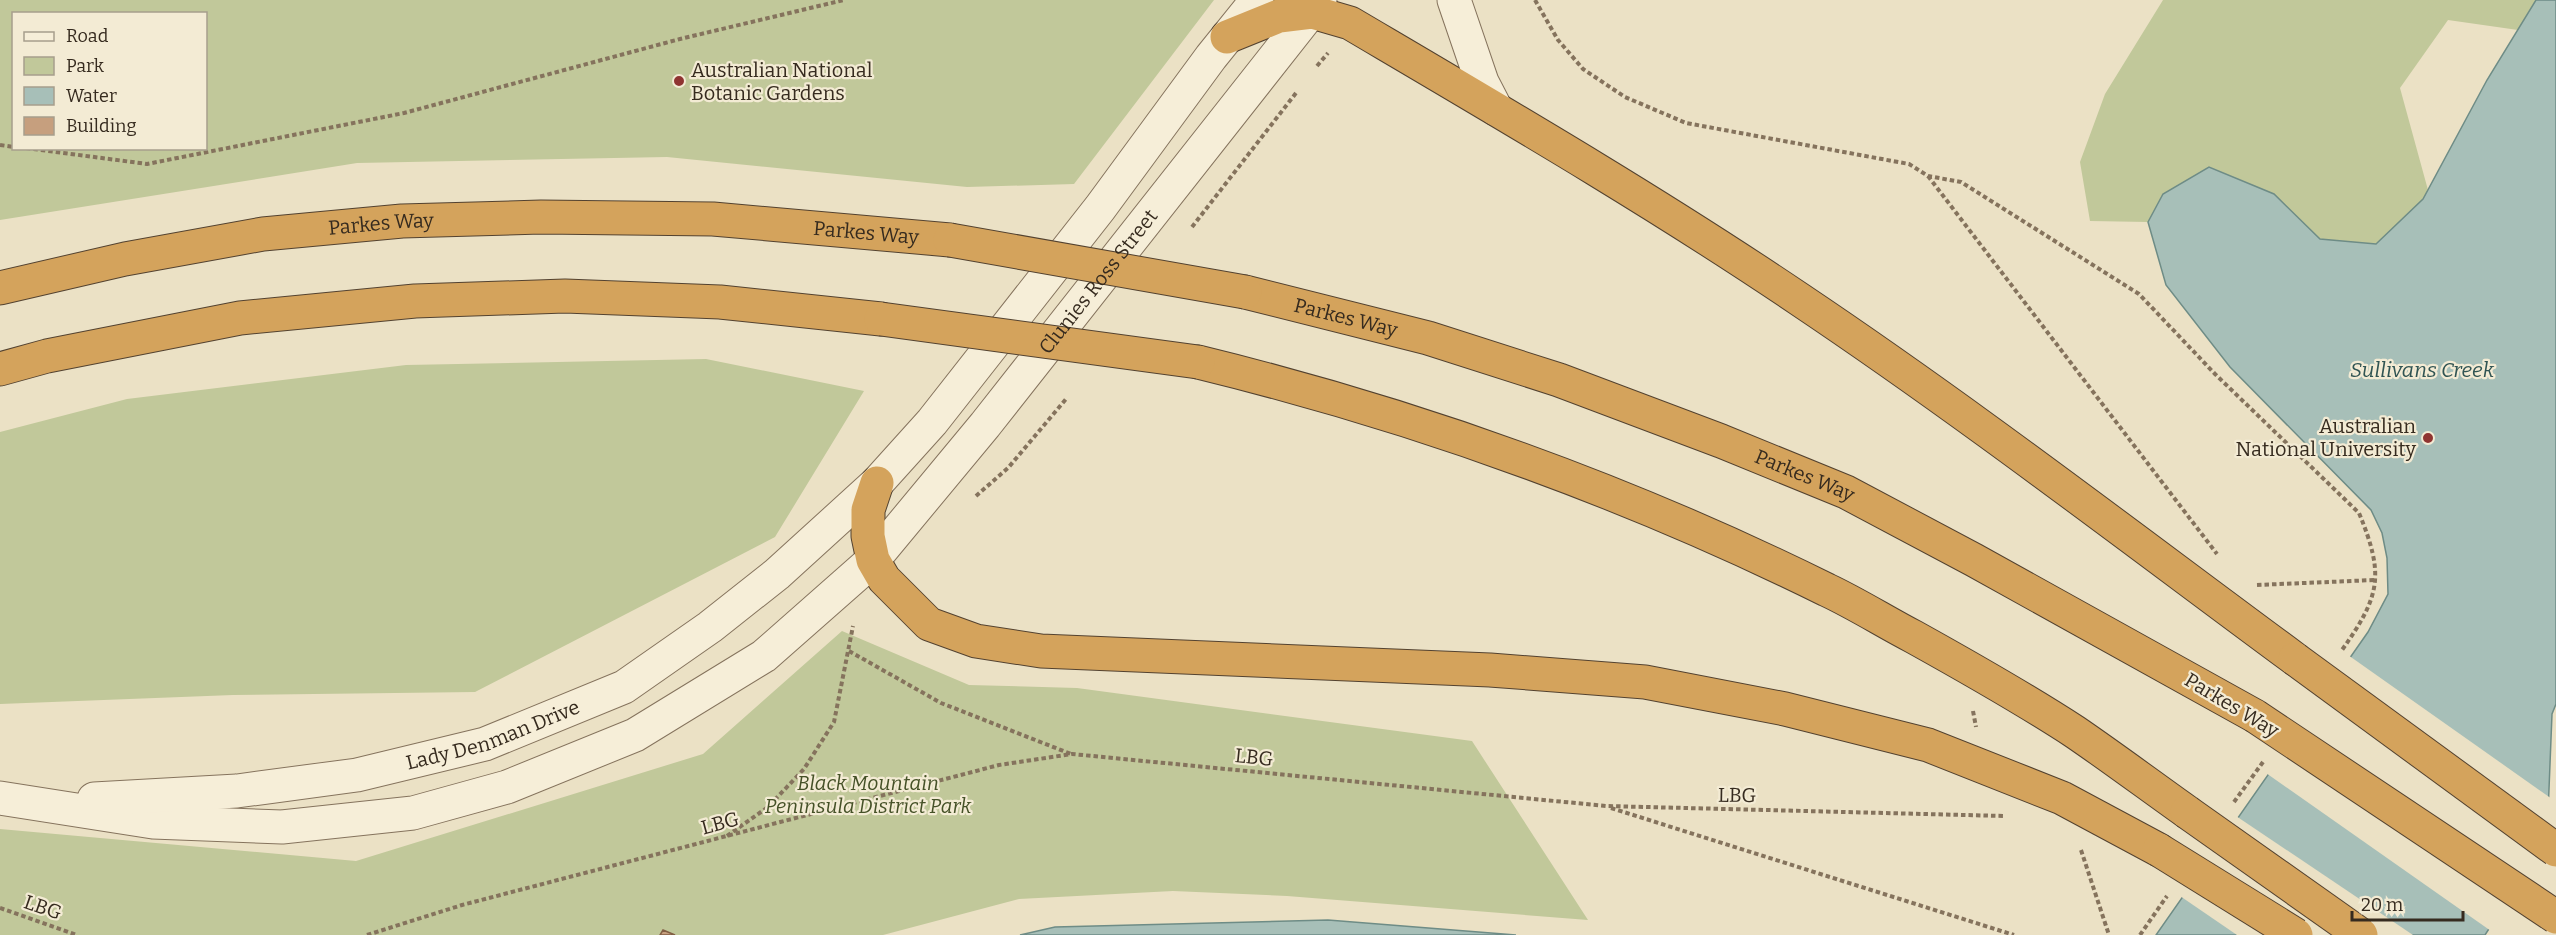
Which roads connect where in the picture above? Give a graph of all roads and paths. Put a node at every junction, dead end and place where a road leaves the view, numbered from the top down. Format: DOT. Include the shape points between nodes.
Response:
graph roads {
  1 [pos="844,0"];
  2 [pos="1257,0"];
  3 [pos="1454,0"];
  4 [pos="1535,0"];
  5 [pos="1316,6"];
  6 [pos="1350,23"];
  7 [pos="1227,37"];
  8 [pos="1311,74"];
  9 [pos="1297,92"];
  10 [pos="1496,109"];
  11 [pos="41,150"];
  12 [pos="1928,176"];
  13 [pos="1192,227"];
  14 [pos="0,288"];
  15 [pos="0,369"];
  16 [pos="877,483"];
  17 [pos="873,560"];
  18 [pos="2223,563"];
  19 [pos="2376,580"];
  20 [pos="2252,585"];
  21 [pos="854,623"];
  22 [pos="849,651"];
  23 [pos="2341,652"];
  24 [pos="1965,666"];
  25 [pos="1072,754"];
  26 [pos="2265,759"];
  27 [pos="1982,766"];
  28 [pos="0,798"];
  29 [pos="36,802"];
  30 [pos="1606,806"];
  31 [pos="2230,808"];
  32 [pos="2013,816"];
  33 [pos="724,838"];
  34 [pos="2080,846"];
  35 [pos="2556,850"];
  36 [pos="2168,896"];
  37 [pos="0,908"];
  38 [pos="2556,917"];
  39 [pos="76,935"];
  40 [pos="367,935"];
  41 [pos="2014,935"];
  42 [pos="2109,935"];
  43 [pos="2140,935"];
  44 [pos="2296,935"];
  45 [pos="2361,935"];
  1 -- 11 [label="path" via="680,39 404,113 147,164"];
  2 -- 7 [label="street"];
  3 -- 10 [label="street" via="1482,82"];
  4 -- 12 [label="path" via="1558,40 1583,69 1625,97 1686,123 1909,164"];
  5 -- 6 [label="highway"];
  5 -- 7 [label="highway"];
  5 -- 17 [label="street, Clunies Ross Street" via="986,425"];
  6 -- 8 [label="path" via="1342,39"];
  6 -- 10 [label="highway"];
  7 -- 16 [label="street" via="932,422"];
  9 -- 13 [label="path"];
  10 -- 35 [label="highway, bridge" via="1799,299 1989,433"];
  12 -- 18 [label="path"];
  12 -- 19 [label="path" via="1961,182 2139,294 2215,374 2359,513 2369,537"];
  14 -- 38 [label="highway, Parkes Way, bridge" via="125,259 262,234 402,221 541,217 713,219 950,240 1245,292 1428,338 1559,380 1836,488 2255,716"];
  15 -- 24 [label="highway, bridge" via="240,318 415,301 565,296 720,302 881,319 1198,362 1409,420 1570,479 1700,531 1829,590"];
  16 -- 17 [label="highway" via="868,510"];
  16 -- 29 [label="street, Lady Denman Drive" via="777,574 624,687 485,744 346,777 237,791"];
  17 -- 27 [label="highway" via="884,579 929,624 976,641 1041,651 1490,670 1645,682 1785,709 1928,745"];
  17 -- 29 [label="street, Lady Denman Drive" via="764,656 635,735 507,787 413,813 282,826 153,822"];
  19 -- 20 [label="path"];
  19 -- 23 [label="path" via="2365,616"];
  21 -- 22 [label="path"];
  22 -- 25 [label="path" via="941,703"];
  22 -- 33 [label="path" via="834,722 804,769 768,807"];
  24 -- 27 [label="path"];
  24 -- 45 [label="highway, bridge" via="2074,732"];
  25 -- 30 [label="path, LBG"];
  25 -- 33 [label="path, LBG" via="999,765"];
  26 -- 31 [label="path"];
  27 -- 44 [label="highway, bridge" via="2062,798 2159,850"];
  28 -- 29 [label="street, Lady Denman Drive"];
  30 -- 32 [label="path, LBG"];
  30 -- 41 [label="path"];
  33 -- 40 [label="path, LBG" via="462,905"];
  34 -- 42 [label="path"];
  36 -- 43 [label="path"];
  37 -- 39 [label="path, LBG"];
}
